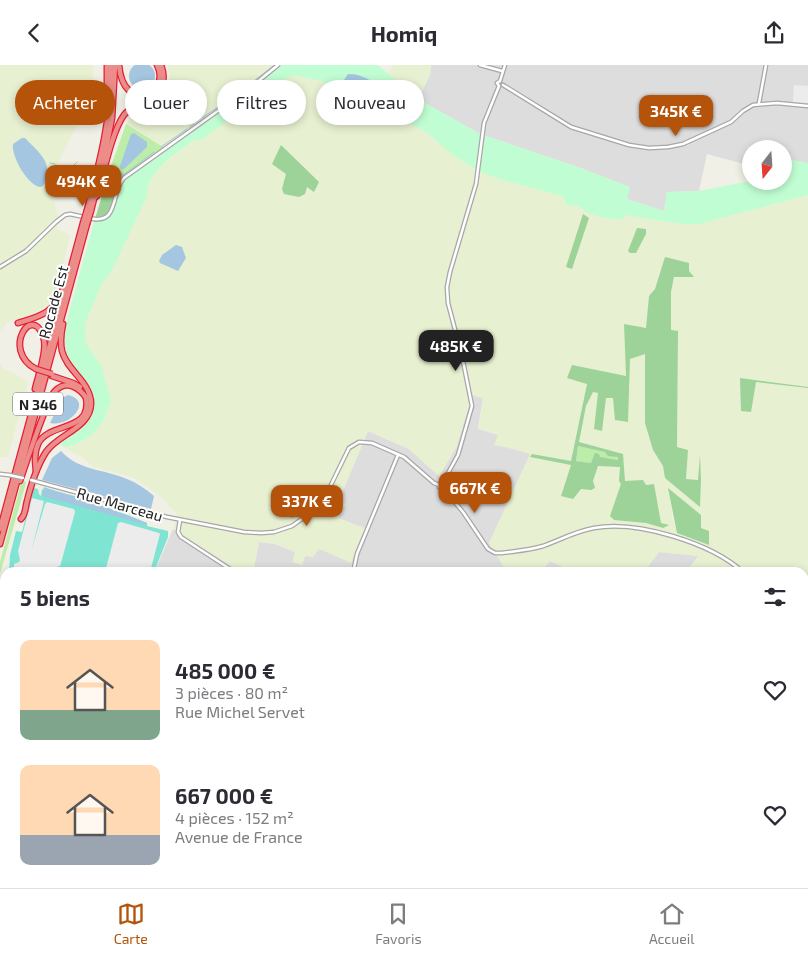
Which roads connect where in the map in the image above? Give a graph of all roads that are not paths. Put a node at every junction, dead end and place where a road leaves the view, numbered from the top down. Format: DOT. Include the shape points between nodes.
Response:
graph roads {
  1 [pos="107,65"];
  2 [pos="111,65"];
  3 [pos="115,65"];
  4 [pos="119,65"];
  5 [pos="157,65"];
  6 [pos="161,65"];
  7 [pos="278,65"];
  8 [pos="480,65"];
  9 [pos="504,65"];
  10 [pos="766,65"];
  11 [pos="502,71"];
  12 [pos="500,81"];
  13 [pos="503,85"];
  14 [pos="499,86"];
  15 [pos="759,103"];
  16 [pos="808,106"];
  17 [pos="106,131"];
  18 [pos="94,198"];
  19 [pos="89,210"];
  20 [pos="85,223"];
  21 [pos="0,267"];
  22 [pos="69,277"];
  23 [pos="64,308"];
  24 [pos="23,366"];
  25 [pos="88,397"];
  26 [pos="32,411"];
  27 [pos="43,437"];
  28 [pos="52,445"];
  29 [pos="37,447"];
  30 [pos="45,453"];
  31 [pos="398,455"];
  32 [pos="0,474"];
  33 [pos="36,475"];
  34 [pos="441,485"];
  35 [pos="12,500"];
  36 [pos="21,519"];
  37 [pos="180,520"];
  38 [pos="0,529"];
  39 [pos="0,544"];
  40 [pos="227,567"];
  41 [pos="354,567"];
  42 [pos="736,567"];
  1 -- 17 [label="highway"];
  2 -- 17 [label="highway, Rocade Est / N 346"];
  3 -- 18 [label="highway, Rocade Est / N 346" via="111,128"];
  4 -- 5 [label="highway" via="125,87 141,95 150,93 157,86 160,76"];
  6 -- 18 [label="highway" via="163,79 159,90 130,109 119,124"];
  7 -- 21 [label="street" via="124,178 116,189 111,212 106,218 98,220 65,215 26,251"];
  8 -- 11 [label="street"];
  9 -- 11 [label="street"];
  10 -- 15 [label="street"];
  11 -- 12 [label="street"];
  12 -- 13 [label="street"];
  12 -- 14 [label="street"];
  13 -- 14 [label="street"];
  13 -- 15 [label="street" via="563,123 629,145 649,148 683,144 731,123 743,111"];
  14 -- 34 [label="street" via="484,123 476,184 447,287 472,412 458,455"];
  15 -- 16 [label="street"];
  17 -- 19 [label="highway, Rocade Est / N 346"];
  18 -- 19 [label="highway, Rocade Est / N 346"];
  19 -- 20 [label="highway, Rocade Est / N 346, bridge"];
  20 -- 22 [label="highway, Rocade Est / N 346"];
  20 -- 23 [label="highway, Rocade Est / N 346"];
  22 -- 26 [label="highway, Rocade Est / N 346"];
  22 -- 26 [label="highway" via="50,310 14,327 30,325 40,331 44,339 45,349"];
  23 -- 25 [label="highway" via="61,349 86,387"];
  23 -- 35 [label="highway, Rocade Est / N 346"];
  24 -- 25 [label="highway, bridge" via="77,385"];
  25 -- 27 [label="highway" via="84,415 77,422"];
  25 -- 28 [label="highway" via="90,409 84,421"];
  25 -- 35 [label="highway" via="71,385 60,387 52,395"];
  26 -- 38 [label="highway, Rocade Est / N 346"];
  27 -- 28 [label="highway"];
  27 -- 29 [label="highway"];
  28 -- 30 [label="highway"];
  29 -- 30 [label="highway"];
  29 -- 33 [label="highway"];
  30 -- 33 [label="highway"];
  31 -- 34 [label="street"];
  31 -- 37 [label="street" via="372,443 355,443 349,448 318,506 299,522 280,530 252,533"];
  31 -- 41 [label="street" via="360,545"];
  32 -- 37 [label="street, Rue Marceau, bridge"];
  33 -- 36 [label="highway"];
  34 -- 42 [label="street" via="485,545 496,553 535,548 600,527 621,526 669,536 726,559"];
  35 -- 39 [label="highway, Rocade Est / N 346"];
  37 -- 40 [label="street, Rue Marceau" via="178,531 181,537"];
}
